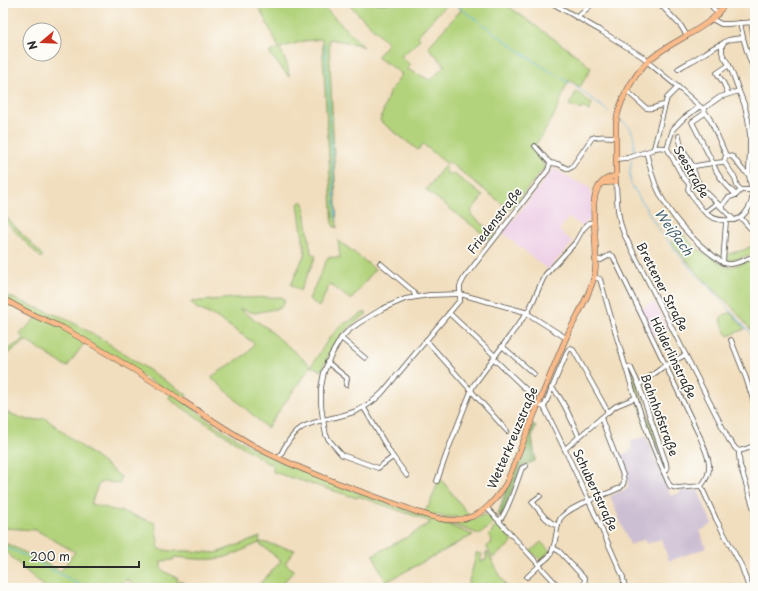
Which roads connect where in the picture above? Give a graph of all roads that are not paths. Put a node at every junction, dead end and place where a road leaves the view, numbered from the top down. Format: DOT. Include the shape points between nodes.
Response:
graph roads {
  1 [pos="552,3"];
  2 [pos="593,3"];
  3 [pos="659,3"];
  4 [pos="709,3"];
  5 [pos="726,3"];
  6 [pos="561,5"];
  7 [pos="718,14"];
  8 [pos="578,18"];
  9 [pos="712,19"];
  10 [pos="753,22"];
  11 [pos="740,23"];
  12 [pos="687,36"];
  13 [pos="743,38"];
  14 [pos="722,44"];
  15 [pos="755,45"];
  16 [pos="647,62"];
  17 [pos="729,65"];
  18 [pos="678,69"];
  19 [pos="755,71"];
  20 [pos="678,87"];
  21 [pos="739,90"];
  22 [pos="627,91"];
  23 [pos="728,94"];
  24 [pos="665,105"];
  25 [pos="702,110"];
  26 [pos="679,136"];
  27 [pos="616,137"];
  28 [pos="535,146"];
  29 [pos="654,148"];
  30 [pos="667,148"];
  31 [pos="646,152"];
  32 [pos="726,155"];
  33 [pos="616,159"];
  34 [pos="724,162"];
  35 [pos="550,163"];
  36 [pos="676,163"];
  37 [pos="713,164"];
  38 [pos="692,165"];
  39 [pos="749,174"];
  40 [pos="616,176"];
  41 [pos="697,180"];
  42 [pos="616,182"];
  43 [pos="602,183"];
  44 [pos="689,184"];
  45 [pos="741,190"];
  46 [pos="753,192"];
  47 [pos="736,195"];
  48 [pos="717,203"];
  49 [pos="720,207"];
  50 [pos="705,212"];
  51 [pos="741,218"];
  52 [pos="734,220"];
  53 [pos="726,221"];
  54 [pos="594,222"];
  55 [pos="750,228"];
  56 [pos="755,256"];
  57 [pos="595,259"];
  58 [pos="380,263"];
  59 [pos="723,263"];
  60 [pos="594,277"];
  61 [pos="460,294"];
  62 [pos="416,297"];
  63 [pos="3,299"];
  64 [pos="449,313"];
  65 [pos="527,314"];
  66 [pos="341,338"];
  67 [pos="566,338"];
  68 [pos="426,340"];
  69 [pos="731,340"];
  70 [pos="502,346"];
  71 [pos="686,355"];
  72 [pos="495,357"];
  73 [pos="365,358"];
  74 [pos="327,362"];
  75 [pos="665,366"];
  76 [pos="626,367"];
  77 [pos="534,374"];
  78 [pos="346,385"];
  79 [pos="639,386"];
  80 [pos="552,388"];
  81 [pos="471,390"];
  82 [pos="534,398"];
  83 [pos="635,398"];
  84 [pos="541,406"];
  85 [pos="755,406"];
  86 [pos="364,408"];
  87 [pos="608,412"];
  88 [pos="601,418"];
  89 [pos="323,420"];
  90 [pos="507,431"];
  91 [pos="579,437"];
  92 [pos="755,445"];
  93 [pos="565,449"];
  94 [pos="739,451"];
  95 [pos="393,457"];
  96 [pos="278,458"];
  97 [pos="526,466"];
  98 [pos="664,473"];
  99 [pos="407,476"];
  100 [pos="437,480"];
  101 [pos="701,486"];
  102 [pos="540,496"];
  103 [pos="590,501"];
  104 [pos="487,508"];
  105 [pos="755,513"];
  106 [pos="499,521"];
  107 [pos="558,526"];
  108 [pos="553,548"];
  109 [pos="539,565"];
  110 [pos="527,577"];
  111 [pos="584,585"];
  112 [pos="560,588"];
  113 [pos="624,588"];
  114 [pos="750,588"];
  1 -- 6 [label="street"];
  2 -- 8 [label="street"];
  3 -- 12 [label="street"];
  4 -- 7 [label="street"];
  5 -- 7 [label="main road, Brettener Straße"];
  6 -- 8 [label="street"];
  7 -- 9 [label="main road, Brettener Straße"];
  8 -- 16 [label="street"];
  9 -- 11 [label="street" via="722,24"];
  9 -- 12 [label="main road, Brettener Straße"];
  10 -- 11 [label="street"];
  10 -- 15 [label="street"];
  11 -- 13 [label="street"];
  12 -- 16 [label="main road, Brettener Straße"];
  13 -- 14 [label="street"];
  13 -- 19 [label="street"];
  14 -- 17 [label="street" via="722,53"];
  14 -- 18 [label="street"];
  16 -- 20 [label="street"];
  16 -- 22 [label="main road, Brettener Straße" via="636,74"];
  17 -- 21 [label="street"];
  17 -- 23 [label="street" via="717,73"];
  20 -- 24 [label="street" via="670,94"];
  20 -- 25 [label="street"];
  21 -- 23 [label="street"];
  21 -- 39 [label="street" via="749,127"];
  22 -- 24 [label="street" via="646,108 653,109"];
  22 -- 27 [label="main road, Brettener Straße" via="617,117"];
  23 -- 25 [label="street" via="714,100"];
  24 -- 29 [label="street"];
  25 -- 30 [label="street" via="684,118 673,129"];
  25 -- 32 [label="street" via="713,124"];
  25 -- 37 [label="street" via="692,122"];
  26 -- 38 [label="street" via="681,146"];
  27 -- 33 [label="main road, Brettener Straße"];
  27 -- 35 [label="street" via="592,138 570,168"];
  28 -- 35 [label="street"];
  29 -- 30 [label="street, Seestraße"];
  29 -- 31 [label="street, Seestraße"];
  30 -- 36 [label="street, Seestraße"];
  31 -- 33 [label="street, Seestraße"];
  31 -- 59 [label="street" via="657,189 666,204 697,242"];
  32 -- 34 [label="street"];
  32 -- 39 [label="street" via="733,157"];
  33 -- 40 [label="main road, Brettener Straße"];
  34 -- 37 [label="street"];
  34 -- 45 [label="street"];
  35 -- 61 [label="street, Friedenstraße" via="548,170 464,278"];
  36 -- 38 [label="street" via="681,160"];
  36 -- 44 [label="street, Seestraße"];
  37 -- 38 [label="street"];
  37 -- 47 [label="street"];
  38 -- 41 [label="street"];
  39 -- 46 [label="street"];
  40 -- 42 [label="main road, Brettener Straße"];
  40 -- 43 [label="main road" via="606,178"];
  41 -- 44 [label="street"];
  41 -- 48 [label="street"];
  42 -- 43 [label="main road"];
  42 -- 71 [label="street, Brettener Straße" via="620,224"];
  43 -- 54 [label="main road" via="595,195"];
  44 -- 50 [label="street, Seestraße" via="688,189"];
  45 -- 46 [label="street"];
  45 -- 47 [label="street"];
  46 -- 51 [label="street" via="751,205"];
  47 -- 49 [label="street" via="728,198"];
  48 -- 49 [label="street"];
  48 -- 50 [label="street"];
  49 -- 52 [label="street"];
  50 -- 53 [label="street, Seestraße" via="712,218"];
  51 -- 52 [label="street, Seestraße"];
  51 -- 55 [label="street"];
  52 -- 53 [label="street, Seestraße"];
  53 -- 59 [label="street"];
  54 -- 57 [label="main road"];
  54 -- 65 [label="street" via="583,229 575,244 546,274"];
  56 -- 59 [label="street" via="734,264"];
  57 -- 60 [label="main road"];
  57 -- 75 [label="street, Hölderlinstraße" via="613,256"];
  58 -- 62 [label="street" via="413,290"];
  60 -- 67 [label="main road, Wetterkreuzstraße"];
  60 -- 76 [label="street, Bahnhofstraße" via="600,279"];
  61 -- 62 [label="street"];
  61 -- 64 [label="street, Friedenstraße" via="460,300"];
  61 -- 65 [label="street"];
  62 -- 66 [label="street" via="382,309 359,322"];
  63 -- 96 [label="main road, Wetterkreuzstraße" via="132,368 218,424"];
  64 -- 68 [label="street, Friedenstraße"];
  64 -- 72 [label="street"];
  65 -- 67 [label="street"];
  65 -- 70 [label="street"];
  66 -- 73 [label="street"];
  66 -- 74 [label="street"];
  67 -- 84 [label="main road, Wetterkreuzstraße"];
  68 -- 81 [label="street"];
  68 -- 86 [label="street, Friedenstraße" via="382,393"];
  69 -- 85 [label="street"];
  70 -- 72 [label="street"];
  70 -- 77 [label="street"];
  71 -- 75 [label="street"];
  71 -- 94 [label="street, Brettener Straße" via="729,440"];
  72 -- 81 [label="street"];
  72 -- 82 [label="street"];
  74 -- 78 [label="street" via="348,378"];
  74 -- 89 [label="street" via="321,388"];
  75 -- 79 [label="street"];
  75 -- 101 [label="street, Hölderlinstraße" via="707,455 709,472"];
  76 -- 79 [label="street, Bahnhofstraße" via="631,368"];
  76 -- 83 [label="street, Bahnhofstraße"];
  79 -- 98 [label="street, Bahnhofstraße" via="666,463 667,469"];
  80 -- 84 [label="street"];
  80 -- 87 [label="street" via="571,348"];
  80 -- 91 [label="street" via="562,402"];
  81 -- 90 [label="street"];
  81 -- 100 [label="street"];
  83 -- 87 [label="street"];
  83 -- 98 [label="street, Bahnhofstraße"];
  84 -- 93 [label="street, Schubertstraße"];
  84 -- 104 [label="main road, Wetterkreuzstraße" via="506,484"];
  86 -- 89 [label="street"];
  86 -- 95 [label="street"];
  87 -- 88 [label="street"];
  88 -- 91 [label="street"];
  88 -- 103 [label="street" via="625,482 620,488"];
  89 -- 95 [label="street" via="329,440 342,455 378,468"];
  89 -- 96 [label="street" via="312,422 296,432"];
  91 -- 93 [label="street"];
  92 -- 94 [label="street"];
  93 -- 103 [label="street, Schubertstraße"];
  94 -- 105 [label="street" via="740,465"];
  95 -- 99 [label="street"];
  96 -- 104 [label="main road, Wetterkreuzstraße" via="338,484 440,519 471,517"];
  97 -- 106 [label="street" via="522,468 506,511"];
  98 -- 101 [label="street, Bahnhofstraße" via="670,486"];
  101 -- 114 [label="street"];
  102 -- 107 [label="street" via="532,502 547,520"];
  103 -- 107 [label="street" via="568,511"];
  103 -- 113 [label="street, Schubertstraße" via="623,577"];
  104 -- 106 [label="street"];
  106 -- 109 [label="street"];
  107 -- 108 [label="street"];
  108 -- 109 [label="street"];
  108 -- 111 [label="street" via="559,551 585,579"];
  109 -- 110 [label="street"];
  109 -- 112 [label="street"];
}
